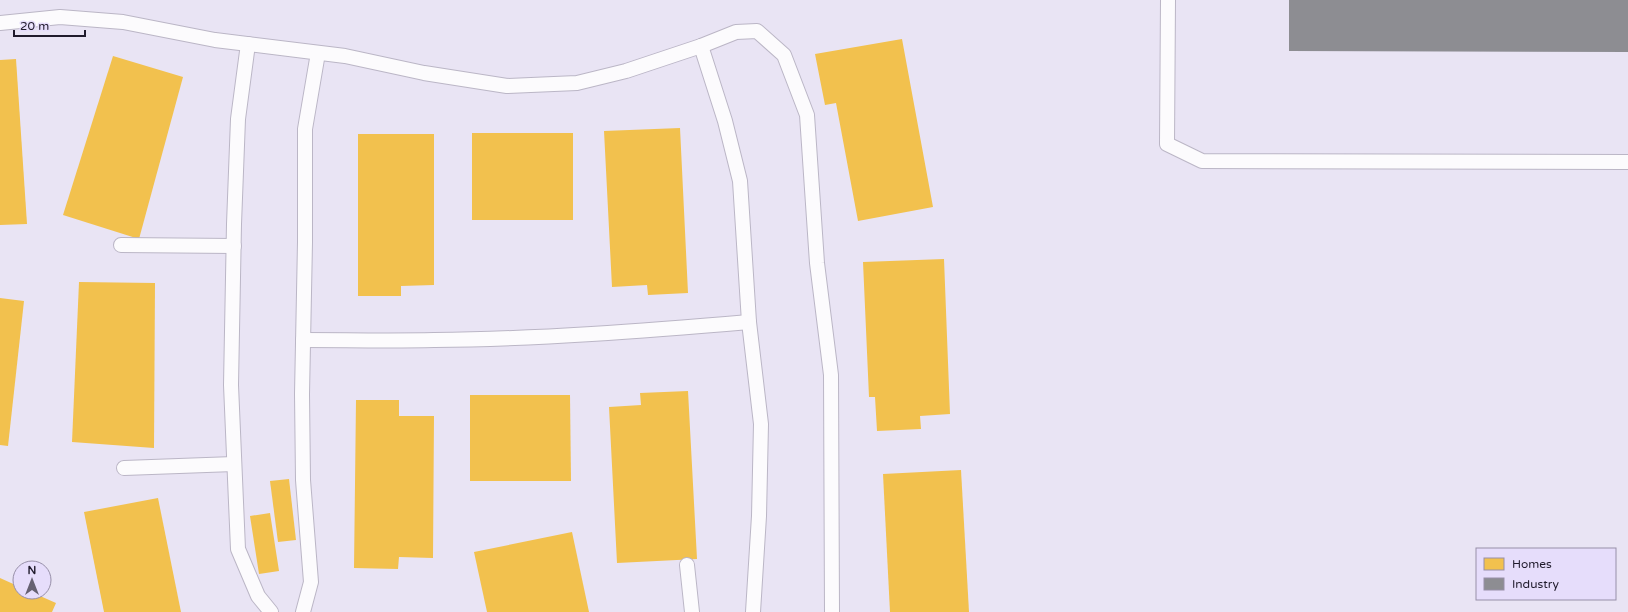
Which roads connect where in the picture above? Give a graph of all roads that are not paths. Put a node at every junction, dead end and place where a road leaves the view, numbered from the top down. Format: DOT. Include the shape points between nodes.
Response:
graph roads {
  1 [pos="1168,0"];
  2 [pos="0,23"];
  3 [pos="248,44"];
  4 [pos="701,46"];
  5 [pos="318,53"];
  6 [pos="1628,162"];
  7 [pos="121,245"];
  8 [pos="234,246"];
  9 [pos="749,322"];
  10 [pos="303,340"];
  11 [pos="234,464"];
  12 [pos="124,468"];
  13 [pos="687,565"];
  14 [pos="272,612"];
  15 [pos="303,612"];
  16 [pos="692,612"];
  17 [pos="753,612"];
  18 [pos="832,612"];
  1 -- 6 [label="lane" via="1167,144 1202,161"];
  2 -- 3 [label="lane" via="60,17 123,22"];
  3 -- 5 [label="lane"];
  3 -- 8 [label="lane" via="238,119"];
  4 -- 5 [label="lane" via="626,71 577,83 507,86"];
  4 -- 9 [label="lane" via="725,121 740,181"];
  4 -- 18 [label="lane" via="736,32 757,31 784,55 807,114 818,263 831,375"];
  5 -- 10 [label="lane" via="305,130"];
  7 -- 8 [label="lane"];
  8 -- 11 [label="lane" via="231,385"];
  9 -- 10 [label="lane" via="545,336 435,340"];
  9 -- 17 [label="lane" via="761,424"];
  10 -- 15 [label="lane" via="303,480 311,582"];
  11 -- 12 [label="lane"];
  11 -- 14 [label="lane" via="238,550 258,596"];
  13 -- 16 [label="lane"];
}
